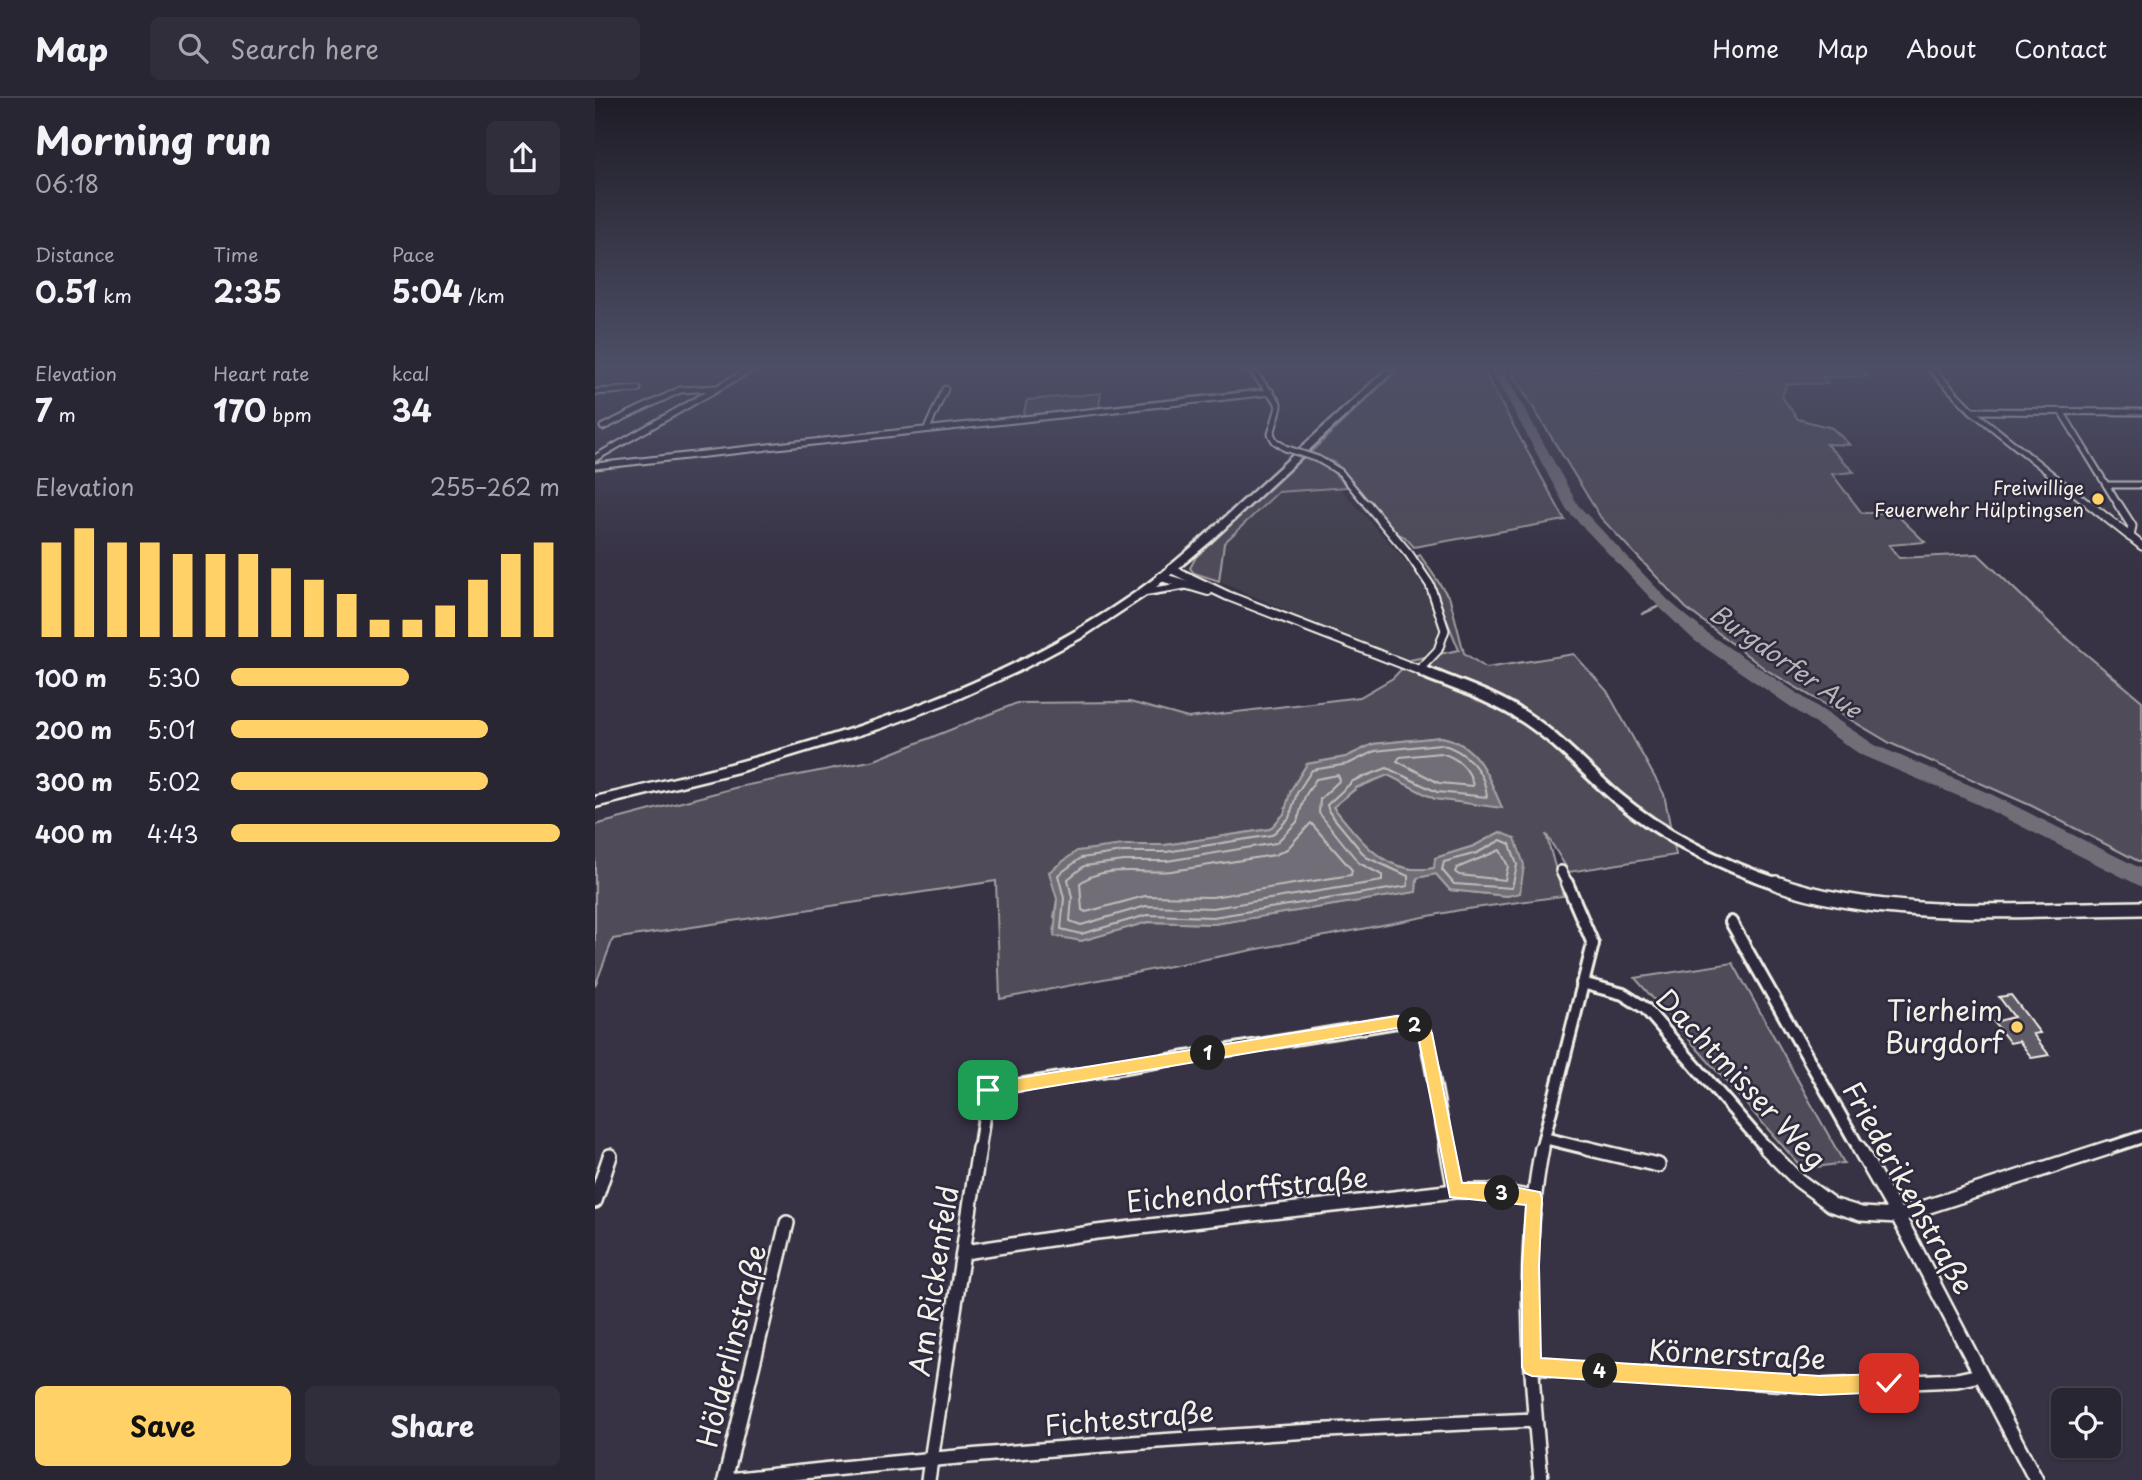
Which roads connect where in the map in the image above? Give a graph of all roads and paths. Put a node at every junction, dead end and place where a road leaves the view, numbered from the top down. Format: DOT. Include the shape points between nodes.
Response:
graph roads {
  1 [pos="636,434"];
  2 [pos="878,434"];
  3 [pos="1271,434"];
  4 [pos="1320,434"];
  5 [pos="2001,434"];
  6 [pos="2076,434"];
  7 [pos="595,458"];
  8 [pos="595,466"];
  9 [pos="2108,485"];
  10 [pos="2142,485"];
  11 [pos="2130,537"];
  12 [pos="2142,546"];
  13 [pos="1166,573"];
  14 [pos="1185,586"];
  15 [pos="1140,595"];
  16 [pos="1227,596"];
  17 [pos="1419,670"];
  18 [pos="595,802"];
  19 [pos="1561,871"];
  20 [pos="2142,908"];
  21 [pos="1731,922"];
  22 [pos="1582,984"];
  23 [pos="2142,1137"];
  24 [pos="1544,1138"];
  25 [pos="610,1156"];
  26 [pos="1658,1165"];
  27 [pos="1455,1191"];
  28 [pos="1534,1198"];
  29 [pos="595,1201"];
  30 [pos="1898,1216"];
  31 [pos="787,1223"];
  32 [pos="965,1251"];
  33 [pos="1532,1367"];
  34 [pos="1980,1375"];
  35 [pos="1535,1420"];
  36 [pos="930,1462"];
  37 [pos="727,1480"];
  38 [pos="927,1480"];
  39 [pos="1541,1480"];
  40 [pos="2036,1480"];
  1 -- 7 [label="street"];
  2 -- 8 [label="street"];
  3 -- 17 [label="street, bridge" via="1285,448 1341,472 1430,584 1445,630 1438,650"];
  4 -- 13 [label="main road"];
  5 -- 11 [label="street"];
  6 -- 9 [label="street"];
  9 -- 10 [label="street"];
  9 -- 11 [label="street" via="2131,526"];
  11 -- 12 [label="street"];
  13 -- 14 [label="street"];
  13 -- 15 [label="main road"];
  13 -- 16 [label="street"];
  14 -- 15 [label="main road"];
  14 -- 16 [label="street"];
  15 -- 18 [label="main road" via="1035,659 879,726 743,767"];
  16 -- 17 [label="street"];
  17 -- 20 [label="street" via="1480,694 1534,723 1641,817 1683,844 1760,878 1832,898 1928,908"];
  19 -- 22 [label="street" via="1593,944"];
  21 -- 30 [label="street, Friederikenstraße"];
  22 -- 24 [label="street"];
  22 -- 30 [label="street, Dachtmisser Weg" via="1623,994 1646,1008 1758,1139 1798,1180 1832,1205"];
  23 -- 30 [label="street"];
  24 -- 26 [label="street"];
  24 -- 28 [label="street"];
  25 -- 29 [label="street"];
  27 -- 28 [label="street, Eichendorffstraße"];
  27 -- 32 [label="street, Eichendorffstraße"];
  27 -- 32 [label="street, Am Rickenfeld" via="1425,1033 1421,1027 1397,1022 988,1090"];
  28 -- 33 [label="street"];
  30 -- 34 [label="street, Friederikenstraße"];
  31 -- 37 [label="street, Hölderlinstraße"];
  32 -- 36 [label="street, Am Rickenfeld"];
  33 -- 34 [label="street, Körnerstraße" via="1820,1385 1958,1380"];
  33 -- 35 [label="street"];
  34 -- 40 [label="street, Friederikenstraße"];
  35 -- 36 [label="street, Fichtestraße" via="1363,1427"];
  35 -- 39 [label="street"];
  36 -- 37 [label="street, Fichtestraße"];
  36 -- 38 [label="street, Am Rickenfeld"];
}
